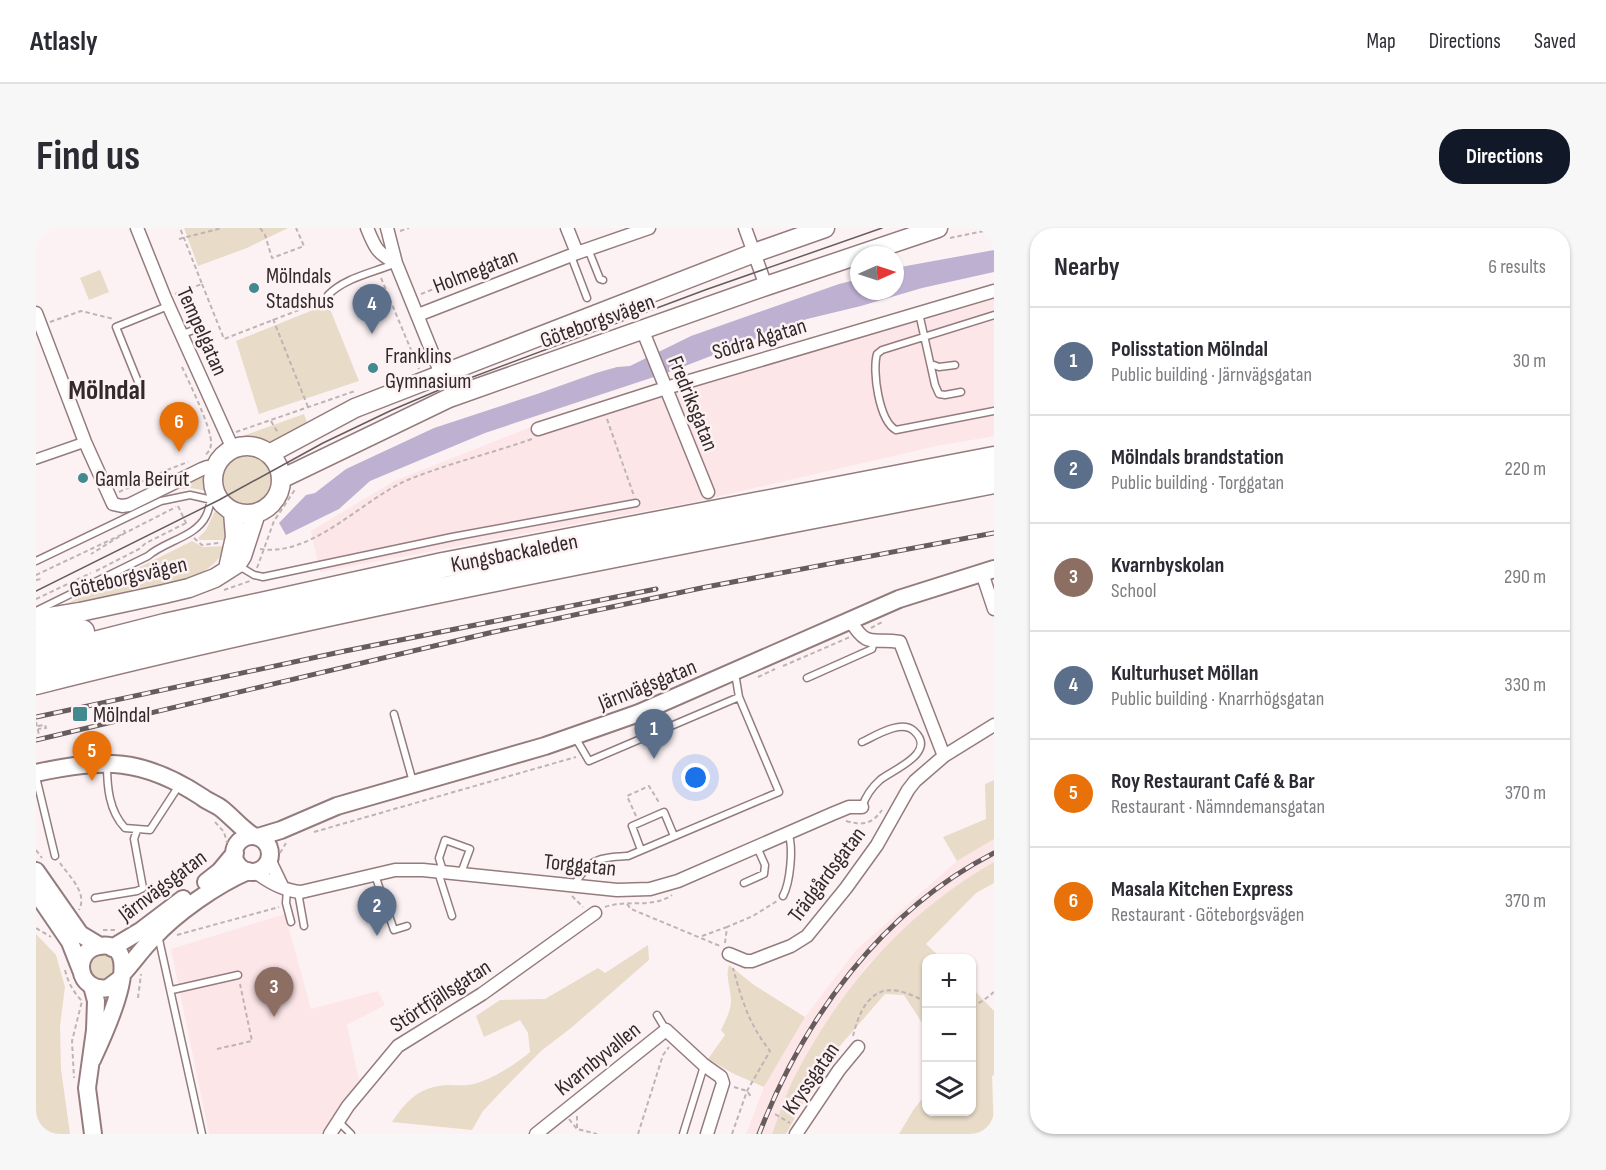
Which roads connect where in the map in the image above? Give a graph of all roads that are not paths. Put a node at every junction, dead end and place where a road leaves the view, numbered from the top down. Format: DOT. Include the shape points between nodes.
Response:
graph roads {
  1 [pos="137,228"];
  2 [pos="367,228"];
  3 [pos="387,228"];
  4 [pos="567,228"];
  5 [pos="649,228"];
  6 [pos="745,228"];
  7 [pos="825,228"];
  8 [pos="938,228"];
  9 [pos="579,253"];
  10 [pos="754,253"];
  11 [pos="396,263"];
  12 [pos="603,280"];
  13 [pos="766,286"];
  14 [pos="994,291"];
  15 [pos="328,295"];
  16 [pos="587,298"];
  17 [pos="167,302"];
  18 [pos="919,312"];
  19 [pos="36,313"];
  20 [pos="418,315"];
  21 [pos="994,315"];
  22 [pos="198,319"];
  23 [pos="642,329"];
  24 [pos="181,335"];
  25 [pos="925,336"];
  26 [pos="931,364"];
  27 [pos="955,364"];
  28 [pos="441,374"];
  29 [pos="665,385"];
  30 [pos="141,389"];
  31 [pos="961,392"];
  32 [pos="994,411"];
  33 [pos="538,429"];
  34 [pos="85,442"];
  35 [pos="233,449"];
  36 [pos="269,454"];
  37 [pos="36,459"];
  38 [pos="994,459"];
  39 [pos="281,479"];
  40 [pos="994,482"];
  41 [pos="215,487"];
  42 [pos="708,492"];
  43 [pos="636,503"];
  44 [pos="256,513"];
  45 [pos="235,557"];
  46 [pos="36,561"];
  47 [pos="988,571"];
  48 [pos="994,609"];
  49 [pos="36,611"];
  50 [pos="36,619"];
  51 [pos="850,620"];
  52 [pos="165,626"];
  53 [pos="36,640"];
  54 [pos="874,642"];
  55 [pos="36,659"];
  56 [pos="735,672"];
  57 [pos="807,678"];
  58 [pos="36,682"];
  59 [pos="739,697"];
  60 [pos="394,714"];
  61 [pos="994,725"];
  62 [pos="574,736"];
  63 [pos="862,742"];
  64 [pos="944,756"];
  65 [pos="106,764"];
  66 [pos="36,775"];
  67 [pos="181,783"];
  68 [pos="413,783"];
  69 [pos="212,804"];
  70 [pos="862,807"];
  71 [pos="308,826"];
  72 [pos="137,830"];
  73 [pos="788,833"];
  74 [pos="256,836"];
  75 [pos="674,836"];
  76 [pos="757,847"];
  77 [pos="236,849"];
  78 [pos="641,850"];
  79 [pos="55,856"];
  80 [pos="271,860"];
  81 [pos="36,871"];
  82 [pos="251,871"];
  83 [pos="440,871"];
  84 [pos="461,873"];
  85 [pos="375,874"];
  86 [pos="744,883"];
  87 [pos="574,885"];
  88 [pos="289,889"];
  89 [pos="36,892"];
  90 [pos="783,896"];
  91 [pos="95,898"];
  92 [pos="595,913"];
  93 [pos="64,914"];
  94 [pos="452,916"];
  95 [pos="291,922"];
  96 [pos="304,926"];
  97 [pos="407,926"];
  98 [pos="159,937"];
  99 [pos="106,947"];
  100 [pos="726,951"];
  101 [pos="81,970"];
  102 [pos="238,975"];
  103 [pos="121,976"];
  104 [pos="92,986"];
  105 [pos="172,990"];
  106 [pos="657,1015"];
  107 [pos="666,1030"];
  108 [pos="858,1047"];
  109 [pos="92,1060"];
  110 [pos="704,1065"];
  111 [pos="338,1121"];
  112 [pos="798,1132"];
  113 [pos="93,1134"];
  114 [pos="201,1134"];
  115 [pos="330,1134"];
  116 [pos="351,1134"];
  117 [pos="536,1134"];
  118 [pos="683,1134"];
  119 [pos="707,1134"];
  1 -- 17 [label="street, Tempelgatan"];
  2 -- 11 [label="street" via="375,248"];
  3 -- 11 [label="street"];
  4 -- 9 [label="street"];
  5 -- 9 [label="street, Holmegatan"];
  6 -- 10 [label="street"];
  7 -- 10 [label="main road, Göteborgsvägen"];
  8 -- 13 [label="main road, Göteborgsvägen"];
  9 -- 12 [label="lane"];
  9 -- 16 [label="lane"];
  9 -- 20 [label="street, Holmegatan"];
  10 -- 13 [label="street"];
  10 -- 28 [label="main road, Göteborgsvägen"];
  11 -- 15 [label="lane" via="337,286"];
  11 -- 20 [label="street"];
  13 -- 23 [label="main road, Göteborgsvägen"];
  14 -- 18 [label="street, Södra Ågatan"];
  17 -- 24 [label="street, Tempelgatan"];
  17 -- 30 [label="lane" via="116,327"];
  18 -- 25 [label="lane"];
  18 -- 29 [label="street, Södra Ågatan"];
  19 -- 34 [label="street"];
  20 -- 28 [label="street"];
  21 -- 25 [label="lane"];
  22 -- 24 [label="lane" via="195,328"];
  23 -- 29 [label="street, Fredriksgatan"];
  23 -- 39 [label="main road, Göteborgsvägen" via="449,398"];
  24 -- 35 [label="street, Tempelgatan"];
  25 -- 26 [label="lane"];
  25 -- 32 [label="lane" via="877,354 874,372 891,427 903,429"];
  26 -- 27 [label="lane"];
  26 -- 31 [label="lane" via="939,394"];
  28 -- 36 [label="main road, Göteborgsvägen" via="355,408"];
  29 -- 33 [label="street, Södra Ågatan"];
  29 -- 42 [label="street, Fredriksgatan"];
  34 -- 37 [label="street"];
  34 -- 41 [label="street" via="113,504 129,505 207,467"];
  35 -- 36 [label="main road" via="249,446"];
  35 -- 41 [label="main road" via="221,457"];
  36 -- 39 [label="main road"];
  38 -- 52 [label="highway, Kungsbackaleden" via="443,565"];
  39 -- 44 [label="main road" via="274,500"];
  40 -- 58 [label="highway, Kungsbackaleden" via="449,588"];
  41 -- 44 [label="main road" via="244,514"];
  41 -- 45 [label="main road"];
  41 -- 46 [label="lane" via="161,501"];
  41 -- 49 [label="lane" via="205,518 191,532"];
  43 -- 45 [label="lane" via="263,577"];
  44 -- 45 [label="main road"];
  45 -- 50 [label="main road, Göteborgsvägen" via="215,578 189,588"];
  47 -- 48 [label="street"];
  47 -- 51 [label="street, Järnvägsgatan" via="899,599"];
  51 -- 54 [label="street" via="858,634"];
  51 -- 56 [label="street, Järnvägsgatan"];
  52 -- 53 [label="highway" via="102,629"];
  52 -- 55 [label="highway, Kungsbackaleden"];
  54 -- 57 [label="lane" via="872,649"];
  54 -- 64 [label="street" via="900,642"];
  56 -- 59 [label="lane"];
  56 -- 62 [label="street, Järnvägsgatan"];
  59 -- 62 [label="lane" via="589,761"];
  59 -- 75 [label="lane" via="779,792"];
  60 -- 68 [label="lane"];
  61 -- 64 [label="street, Trädgårdsgatan"];
  62 -- 68 [label="street, Järnvägsgatan"];
  63 -- 70 [label="lane" via="903,727 916,732 920,744 915,756 868,792"];
  64 -- 100 [label="street, Trädgårdsgatan" via="908,790 877,845 807,936 752,961"];
  65 -- 66 [label="street"];
  65 -- 67 [label="street" via="147,769"];
  65 -- 72 [label="lane" via="108,791 117,820 125,828"];
  66 -- 79 [label="lane"];
  67 -- 69 [label="street"];
  67 -- 72 [label="lane" via="150,830"];
  68 -- 71 [label="street, Järnvägsgatan" via="336,806"];
  69 -- 74 [label="street"];
  69 -- 77 [label="street" via="231,831"];
  70 -- 73 [label="street, Torggatan" via="849,807"];
  71 -- 74 [label="street, Järnvägsgatan"];
  71 -- 80 [label="street, Järnvägsgatan" via="283,837"];
  72 -- 91 [label="lane" via="134,839 142,888"];
  73 -- 76 [label="street, Torggatan"];
  73 -- 90 [label="lane" via="792,842"];
  74 -- 77 [label="street" via="243,838"];
  74 -- 80 [label="street" via="267,844"];
  75 -- 78 [label="lane"];
  75 -- 78 [label="lane" via="664,812 632,826"];
  76 -- 86 [label="lane" via="765,865 764,874"];
  76 -- 87 [label="street, Torggatan" via="666,886 617,890"];
  77 -- 82 [label="street" via="238,864"];
  77 -- 99 [label="street, Järnvägsgatan" via="220,871 132,936"];
  78 -- 87 [label="lane" via="628,856 605,857 586,866"];
  80 -- 82 [label="street"];
  80 -- 88 [label="street"];
  81 -- 93 [label="street"];
  82 -- 88 [label="street"];
  82 -- 98 [label="street, Järnvägsgatan" via="226,880"];
  83 -- 84 [label="street, Torggatan"];
  83 -- 84 [label="lane" via="439,858 445,840 470,849"];
  83 -- 85 [label="street, Torggatan" via="395,870"];
  83 -- 94 [label="lane"];
  84 -- 87 [label="street, Torggatan"];
  85 -- 88 [label="street, Torggatan" via="308,891"];
  85 -- 97 [label="lane" via="394,930"];
  88 -- 95 [label="lane" via="286,903"];
  88 -- 96 [label="lane"];
  89 -- 93 [label="street"];
  92 -- 111 [label="street, Störtfjällsgatan" via="482,994 398,1046"];
  93 -- 99 [label="street" via="84,938"];
  93 -- 101 [label="street"];
  98 -- 103 [label="street, Järnvägsgatan"];
  98 -- 105 [label="lane"];
  99 -- 101 [label="street" via="92,948 85,954"];
  99 -- 103 [label="street" via="122,959"];
  101 -- 104 [label="street"];
  102 -- 105 [label="lane"];
  103 -- 104 [label="street" via="108,988"];
  103 -- 109 [label="street" via="120,994"];
  104 -- 109 [label="street" via="96,1001"];
  105 -- 114 [label="lane"];
  106 -- 107 [label="lane"];
  107 -- 110 [label="street, Kvarnbyvallen"];
  107 -- 117 [label="street, Kvarnbyvallen"];
  108 -- 112 [label="street, Kryssgatan"];
  109 -- 113 [label="street" via="87,1088"];
  110 -- 118 [label="lane"];
  110 -- 119 [label="street, Kvarnbyvallen" via="723,1083"];
  111 -- 115 [label="street, Störtfjällsgatan"];
  111 -- 116 [label="lane"];
}
